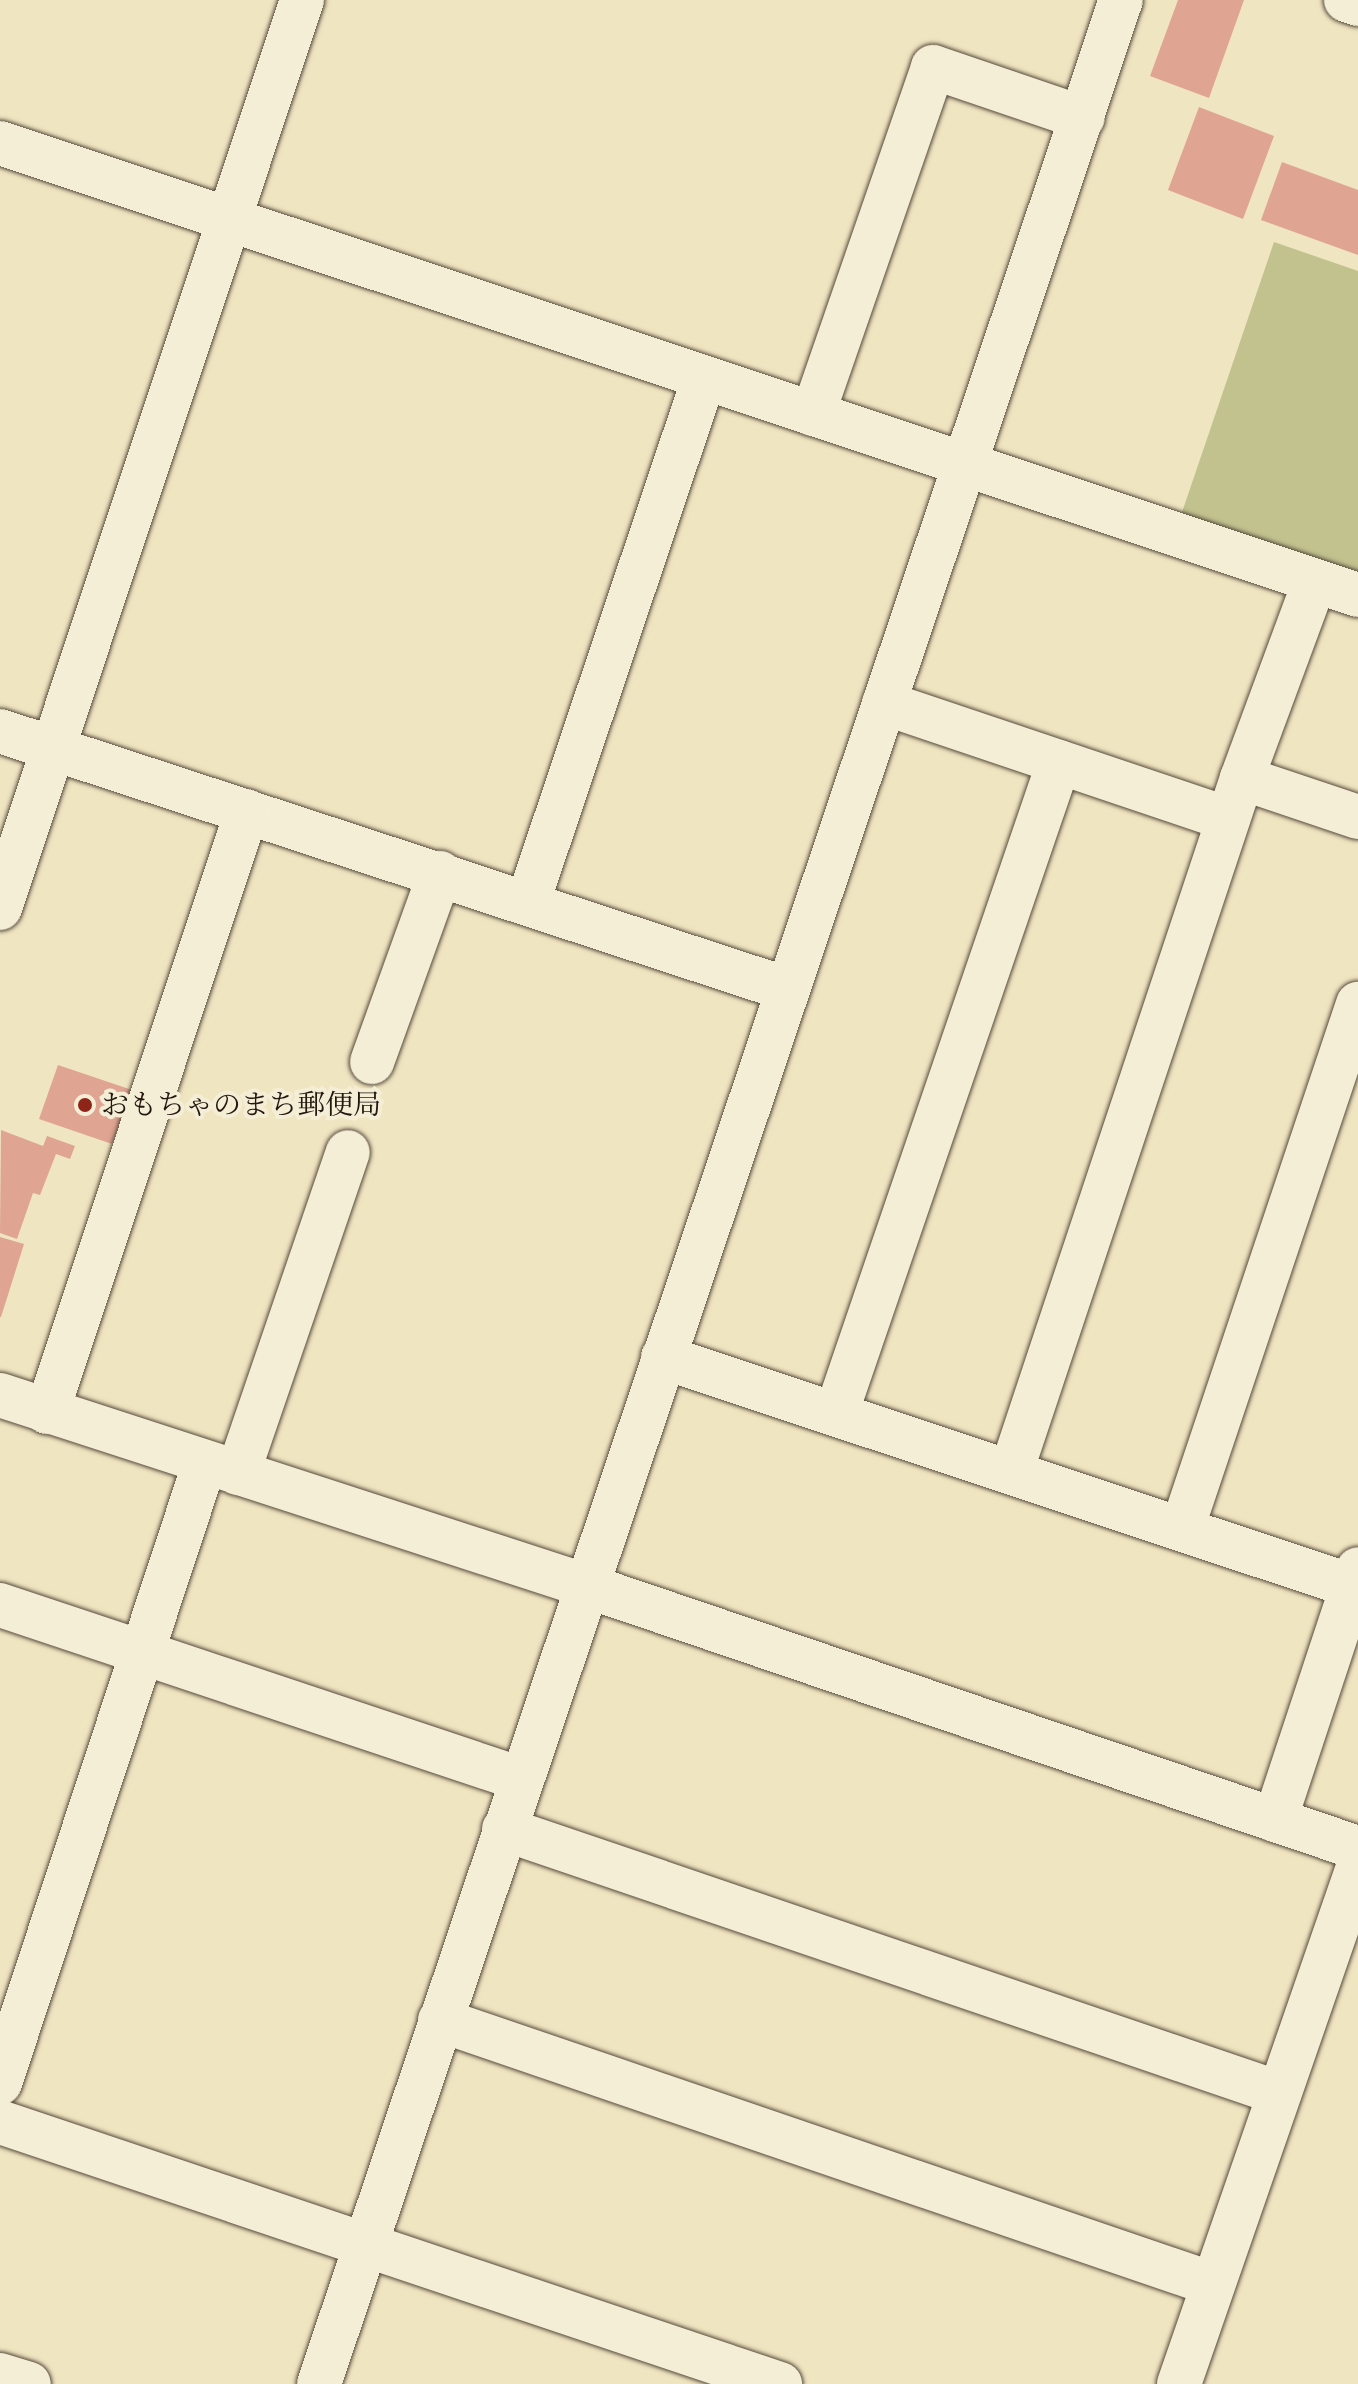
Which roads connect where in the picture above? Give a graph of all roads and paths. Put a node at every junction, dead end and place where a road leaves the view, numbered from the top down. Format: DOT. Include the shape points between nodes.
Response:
graph roads {
  1 [pos="302,0"];
  2 [pos="1121,0"];
  3 [pos="1346,0"];
  4 [pos="1358,4"];
  5 [pos="1083,118"];
  6 [pos="0,143"];
  7 [pos="228,219"];
  8 [pos="704,378"];
  9 [pos="813,414"];
  10 [pos="965,464"];
  11 [pos="1315,581"];
  12 [pos="1358,595"];
  13 [pos="884,703"];
  14 [pos="0,731"];
  15 [pos="52,749"];
  16 [pos="1059,762"];
  17 [pos="1242,778"];
  18 [pos="247,811"];
  19 [pos="1358,817"];
  20 [pos="1228,819"];
  21 [pos="440,873"];
  22 [pos="528,902"];
  23 [pos="1,904"];
  24 [pos="787,989"];
  25 [pos="1358,1004"];
  26 [pos="372,1062"];
  27 [pos="348,1152"];
  28 [pos="663,1357"];
  29 [pos="0,1395"];
  30 [pos="47,1412"];
  31 [pos="836,1414"];
  32 [pos="221,1467"];
  33 [pos="1011,1472"];
  34 [pos="1182,1529"];
  35 [pos="1356,1581"];
  36 [pos="587,1586"];
  37 [pos="0,1605"];
  38 [pos="140,1652"];
  39 [pos="521,1779"];
  40 [pos="1275,1820"];
  41 [pos="504,1829"];
  42 [pos="1358,1848"];
  43 [pos="1358,1867"];
  44 [pos="440,2020"];
  45 [pos="0,2083"];
  46 [pos="1279,2093"];
  47 [pos="0,2122"];
  48 [pos="366,2244"];
  49 [pos="1213,2284"];
  50 [pos="0,2375"];
  51 [pos="29,2384"];
  52 [pos="319,2384"];
  53 [pos="780,2384"];
  54 [pos="1179,2384"];
  1 -- 7 [label="street"];
  2 -- 5 [label="street"];
  3 -- 4 [label="street"];
  5 -- 9 [label="street" via="933,67"];
  5 -- 10 [label="street"];
  6 -- 7 [label="street"];
  7 -- 8 [label="street"];
  7 -- 15 [label="street"];
  8 -- 9 [label="street"];
  8 -- 22 [label="street"];
  9 -- 10 [label="street"];
  10 -- 11 [label="street"];
  10 -- 13 [label="street"];
  11 -- 12 [label="street"];
  11 -- 17 [label="street"];
  13 -- 16 [label="street"];
  13 -- 24 [label="street"];
  14 -- 15 [label="street"];
  15 -- 18 [label="street"];
  15 -- 23 [label="street"];
  16 -- 20 [label="street"];
  16 -- 31 [label="street"];
  17 -- 19 [label="street"];
  17 -- 20 [label="street"];
  18 -- 21 [label="street"];
  18 -- 30 [label="street"];
  20 -- 33 [label="street"];
  21 -- 22 [label="street"];
  21 -- 26 [label="street"];
  22 -- 24 [label="street"];
  24 -- 28 [label="street"];
  25 -- 34 [label="street"];
  27 -- 32 [label="street"];
  28 -- 31 [label="street"];
  28 -- 36 [label="street"];
  29 -- 30 [label="street"];
  30 -- 32 [label="street"];
  31 -- 33 [label="street"];
  32 -- 36 [label="street"];
  32 -- 38 [label="street"];
  33 -- 34 [label="street"];
  34 -- 35 [label="street"];
  35 -- 40 [label="street"];
  36 -- 39 [label="street"];
  36 -- 40 [label="street"];
  37 -- 38 [label="street"];
  38 -- 39 [label="street"];
  38 -- 45 [label="street"];
  39 -- 41 [label="street"];
  40 -- 42 [label="street"];
  41 -- 44 [label="street"];
  41 -- 46 [label="street"];
  43 -- 46 [label="street"];
  44 -- 48 [label="street"];
  44 -- 49 [label="street"];
  46 -- 49 [label="street"];
  47 -- 48 [label="street"];
  48 -- 52 [label="street"];
  48 -- 53 [label="street"];
  49 -- 54 [label="street"];
  50 -- 51 [label="street"];
}
